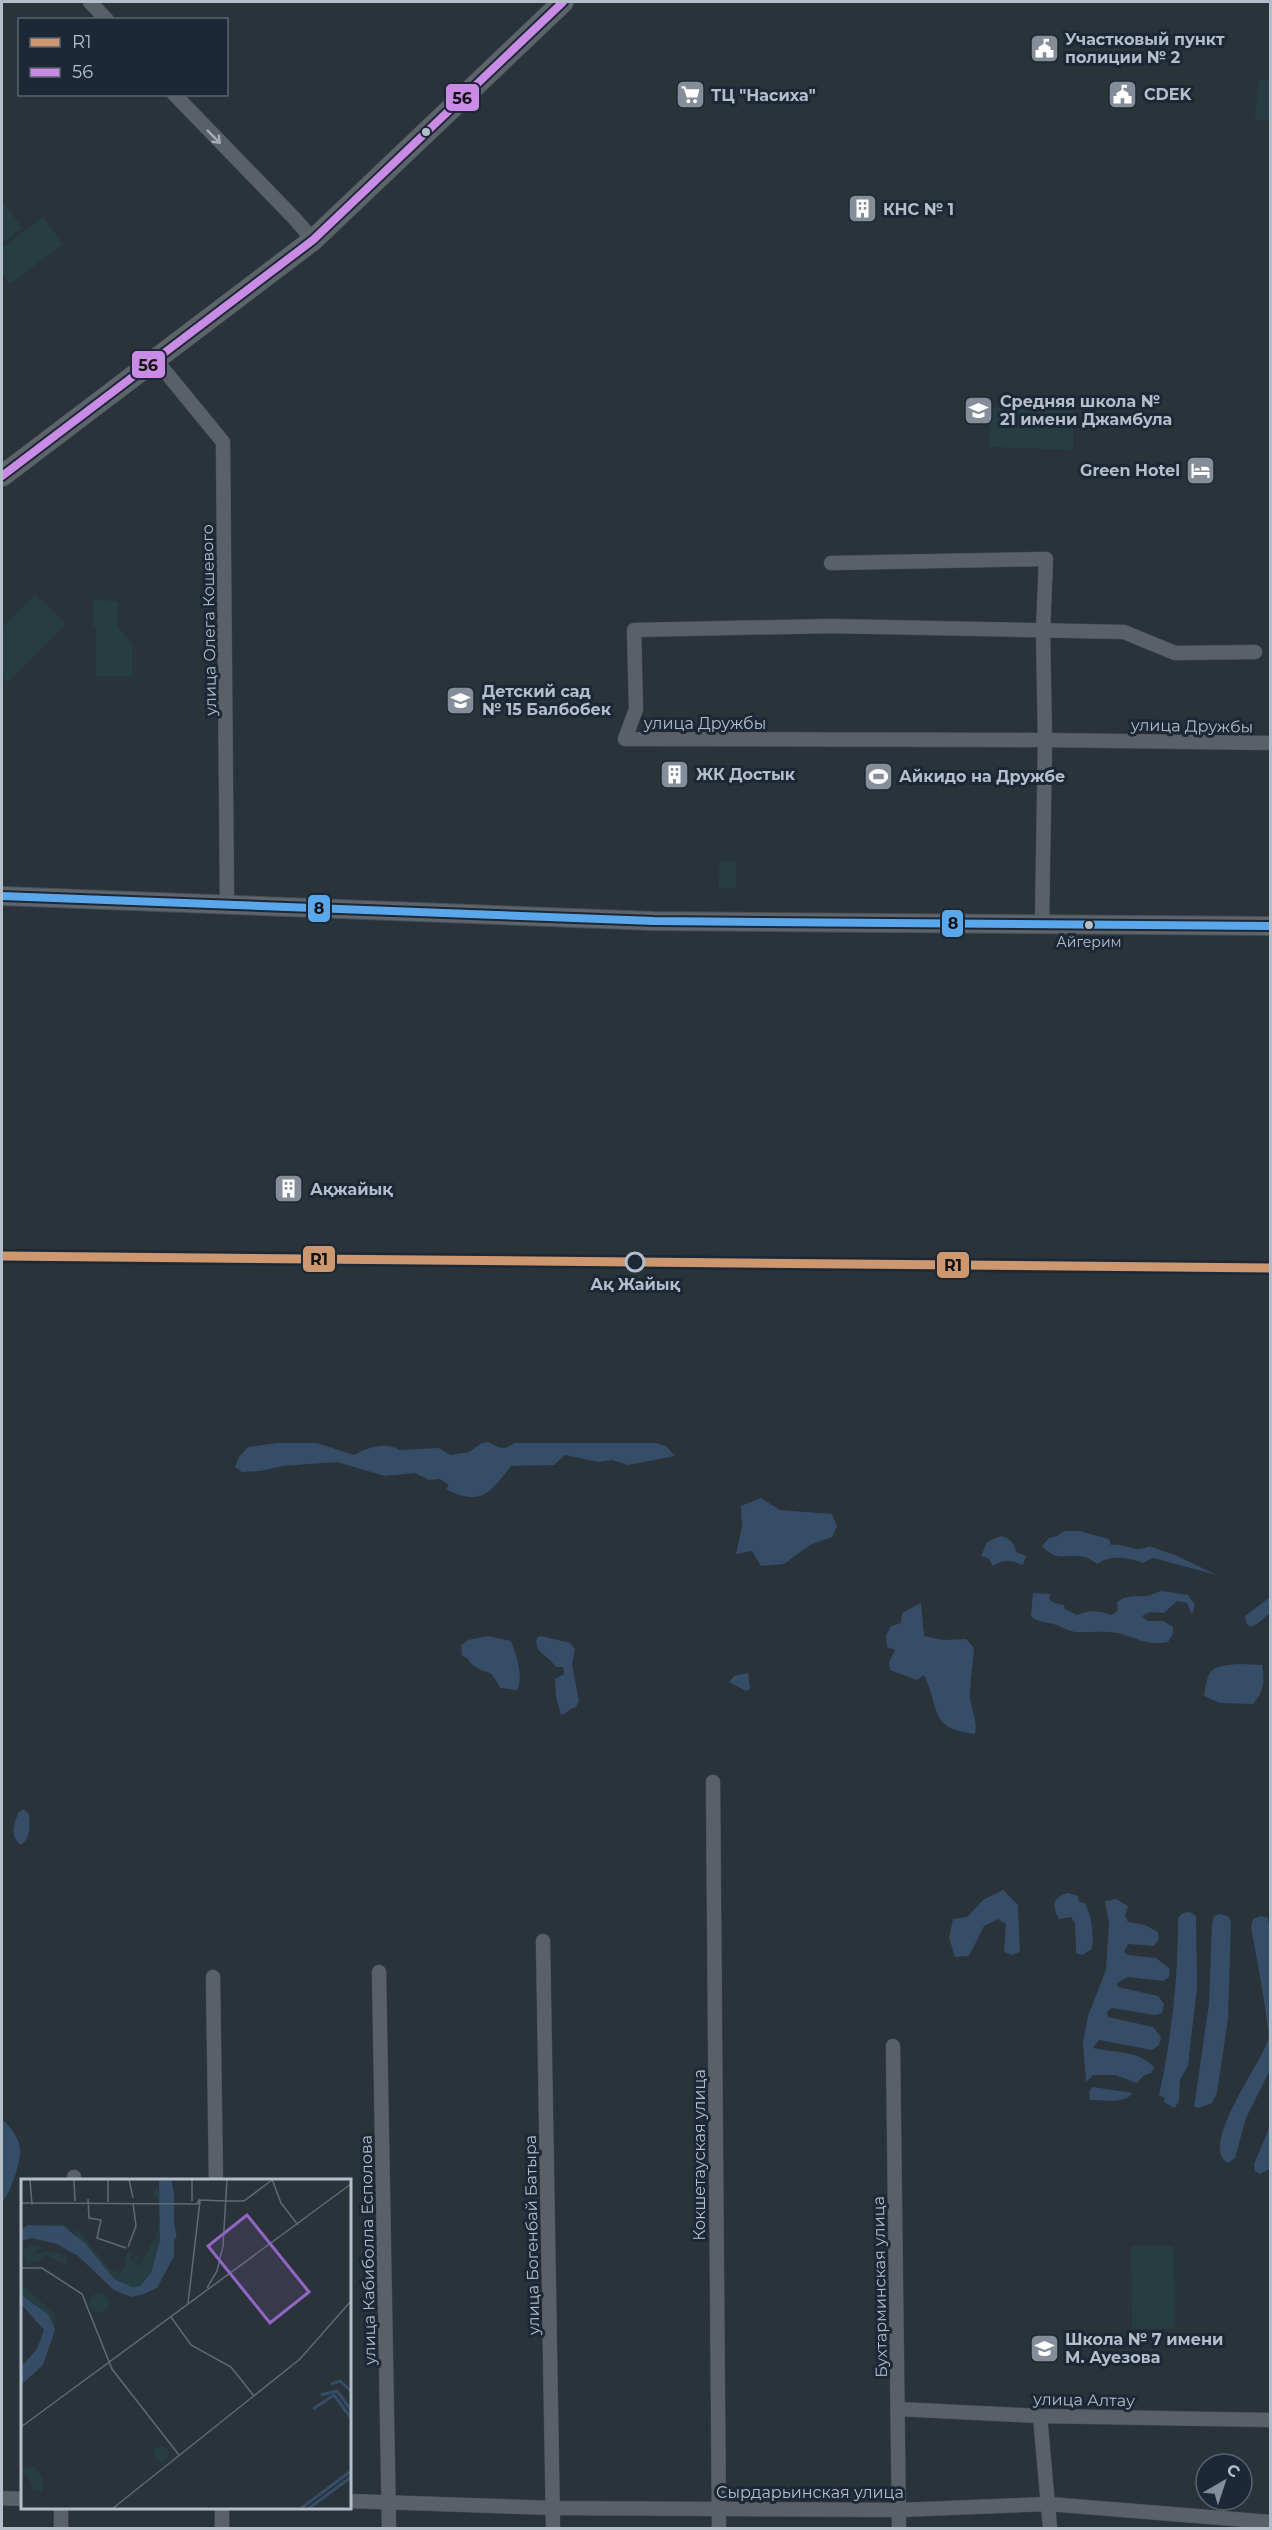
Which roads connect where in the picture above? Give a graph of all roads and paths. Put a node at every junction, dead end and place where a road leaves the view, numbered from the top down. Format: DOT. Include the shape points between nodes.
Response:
graph roads {
  1 [pos="90,2"];
  2 [pos="563,2"];
  3 [pos="105,18"];
  4 [pos="176,96"];
  5 [pos="313,240"];
  6 [pos="155,359"];
  7 [pos="2,476"];
  8 [pos="831,563"];
  9 [pos="1043,631"];
  10 [pos="1255,652"];
  11 [pos="1045,740"];
  12 [pos="1270,743"];
  13 [pos="2,896"];
  14 [pos="227,905"];
  15 [pos="1042,923"];
  16 [pos="1270,926"];
  17 [pos="713,1782"];
  18 [pos="543,1941"];
  19 [pos="380,1971"];
  20 [pos="213,1977"];
  21 [pos="893,2046"];
  22 [pos="216,2179"];
  23 [pos="898,2409"];
  24 [pos="1040,2416"];
  25 [pos="1270,2420"];
  26 [pos="2,2498"];
  27 [pos="21,2499"];
  28 [pos="351,2501"];
  29 [pos="388,2502"];
  30 [pos="1049,2504"];
  31 [pos="553,2508"];
  32 [pos="718,2508"];
  33 [pos="61,2509"];
  34 [pos="222,2509"];
  35 [pos="899,2510"];
  36 [pos="1270,2522"];
  37 [pos="1224,2524"];
  38 [pos="61,2529"];
  39 [pos="222,2529"];
  40 [pos="389,2529"];
  41 [pos="553,2529"];
  42 [pos="719,2529"];
  43 [pos="899,2529"];
  44 [pos="1050,2529"];
  1 -- 3 [label="street"];
  2 -- 5 [label="main road"];
  4 -- 5 [label="street, one-way"];
  5 -- 6 [label="main road"];
  6 -- 7 [label="main road"];
  6 -- 14 [label="street, улица Олега Кошевого" via="223,442"];
  8 -- 9 [label="street" via="1046,559"];
  9 -- 10 [label="street, улица Дружбы" via="1124,632 1175,653"];
  9 -- 11 [label="street"];
  9 -- 11 [label="street, улица Дружбы" via="831,626 634,630 636,709 625,739"];
  11 -- 12 [label="street, улица Дружбы"];
  11 -- 15 [label="street"];
  13 -- 14 [label="main road"];
  14 -- 15 [label="main road" via="654,921"];
  15 -- 16 [label="main road"];
  17 -- 32 [label="street, Кокшетауская улица"];
  18 -- 31 [label="street, улица Богенбай Батыра"];
  19 -- 29 [label="street, улица Кабиболла Есполова"];
  20 -- 22 [label="street"];
  21 -- 23 [label="street, Бухтарминская улица"];
  23 -- 24 [label="street, улица Алтау"];
  23 -- 35 [label="street, Бухтарминская улица"];
  24 -- 25 [label="street, улица Алтау"];
  24 -- 30 [label="street"];
  26 -- 27 [label="street"];
  28 -- 29 [label="street, Сырдарьинская улица"];
  29 -- 31 [label="street, Сырдарьинская улица"];
  29 -- 40 [label="street, улица Кабиболла Есполова"];
  30 -- 35 [label="street, Сырдарьинская улица"];
  30 -- 37 [label="street, Сырдарьинская улица"];
  30 -- 44 [label="street"];
  31 -- 32 [label="street, Сырдарьинская улица"];
  31 -- 41 [label="street, улица Богенбай Батыра"];
  32 -- 35 [label="street, Сырдарьинская улица"];
  32 -- 42 [label="street, Кокшетауская улица"];
  33 -- 38 [label="street"];
  34 -- 39 [label="street"];
  35 -- 43 [label="street, Бухтарминская улица"];
  36 -- 37 [label="street, Сырдарьинская улица"];
}
